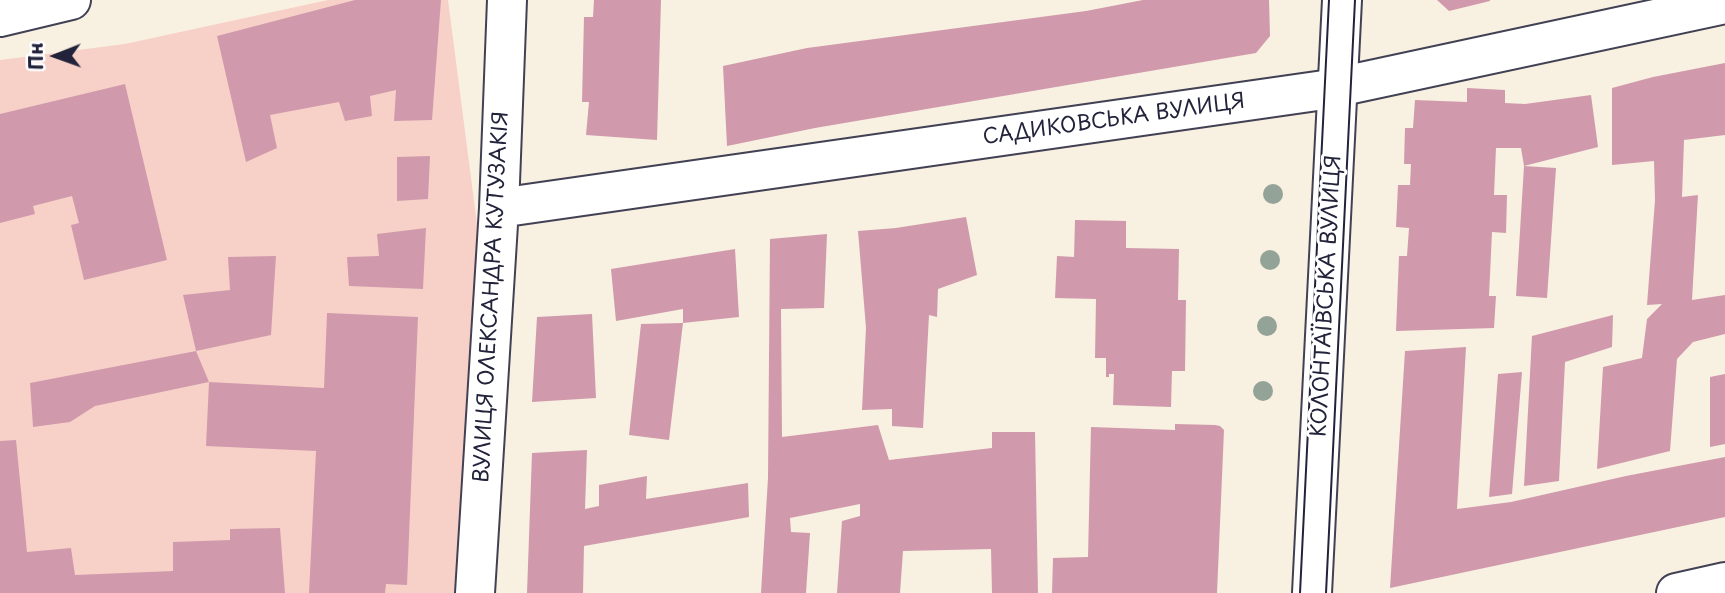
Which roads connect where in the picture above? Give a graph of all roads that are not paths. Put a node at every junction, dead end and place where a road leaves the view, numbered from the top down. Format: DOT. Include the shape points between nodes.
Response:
graph roads {
  1 [pos="71,0"];
  2 [pos="507,0"];
  3 [pos="1342,0"];
  4 [pos="1725,4"];
  5 [pos="0,17"];
  6 [pos="1337,87"];
  7 [pos="499,208"];
  8 [pos="1725,582"];
  9 [pos="475,593"];
  10 [pos="1312,593"];
  11 [pos="1676,593"];
  1 -- 5 [label="street"];
  2 -- 7 [label="street, ВУЛИЦЯ ОЛЕКСАНДРА КУТУЗАКІЯ"];
  3 -- 6 [label="street, КОЛОНТАЇВСЬКА ВУЛИЦЯ"];
  4 -- 6 [label="street, САДИКОВСЬКА ВУЛИЦЯ"];
  6 -- 7 [label="street, САДИКОВСЬКА ВУЛИЦЯ"];
  6 -- 10 [label="street, КОЛОНТАЇВСЬКА ВУЛИЦЯ"];
  7 -- 9 [label="street, ВУЛИЦЯ ОЛЕКСАНДРА КУТУЗАКІЯ"];
  8 -- 11 [label="street"];
}
